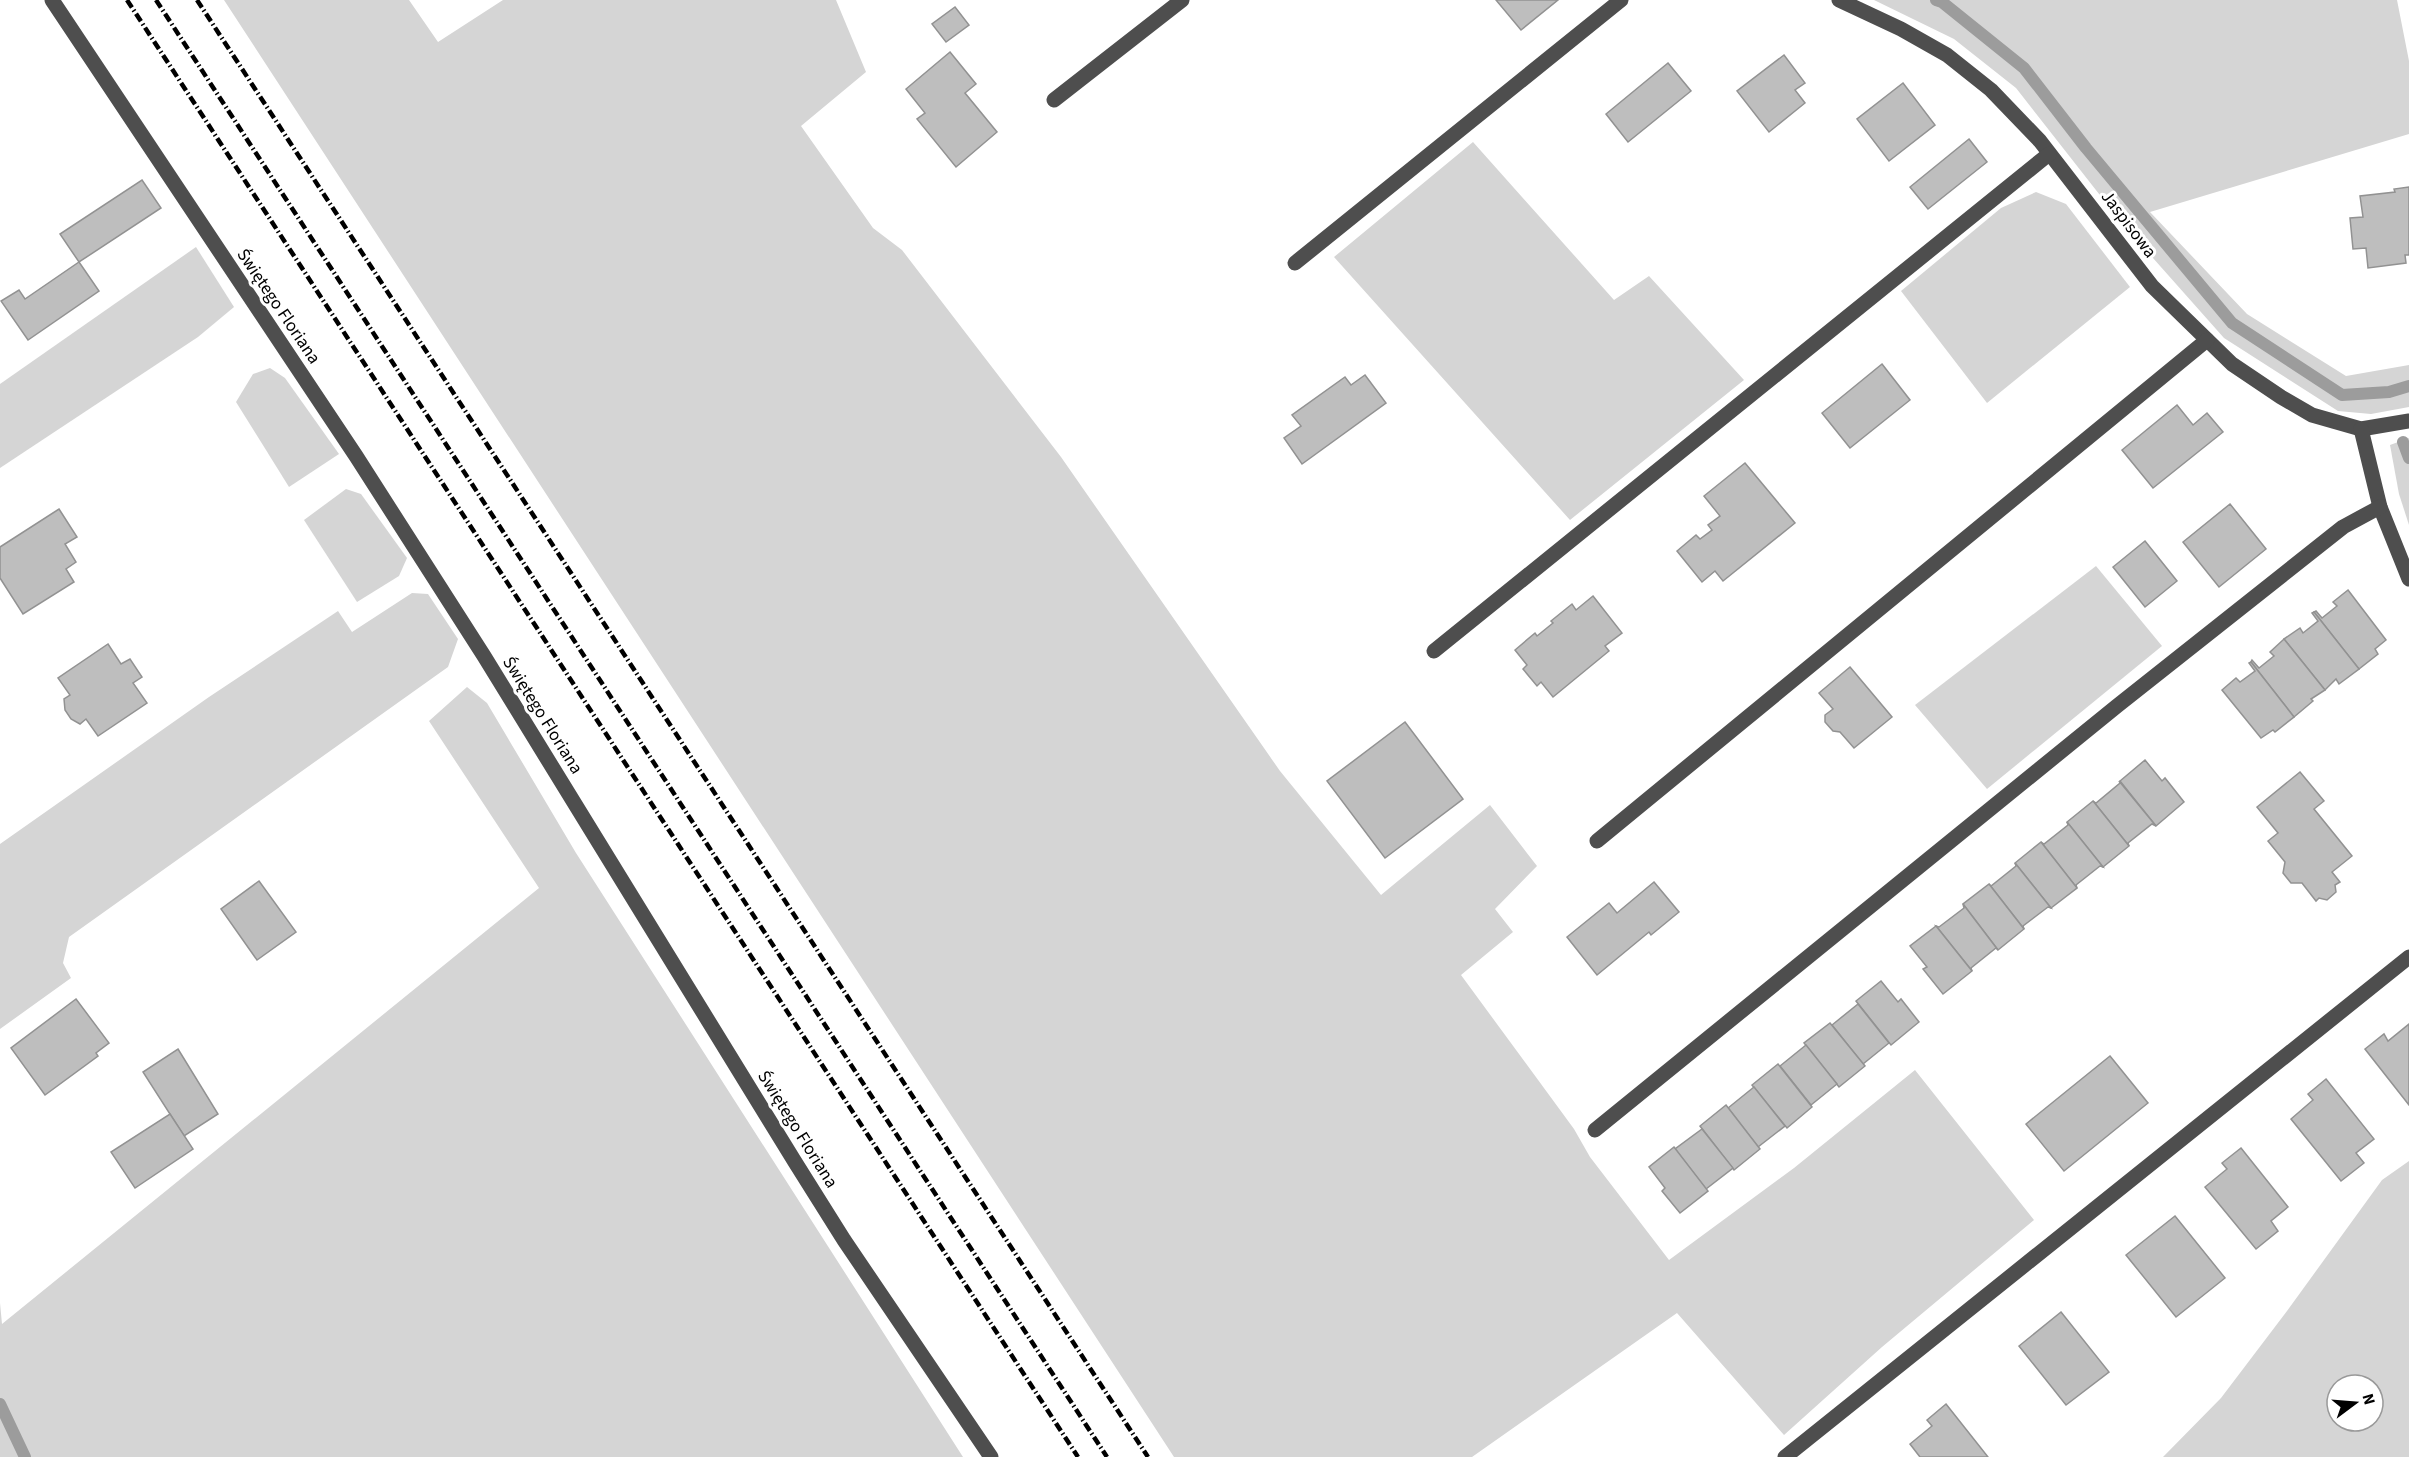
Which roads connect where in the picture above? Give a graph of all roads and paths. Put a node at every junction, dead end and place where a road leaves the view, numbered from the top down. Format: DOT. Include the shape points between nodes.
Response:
graph roads {
  1 [pos="52,0"];
  2 [pos="1182,0"];
  3 [pos="1621,0"];
  4 [pos="1839,0"];
  5 [pos="1054,100"];
  6 [pos="2049,154"];
  7 [pos="1295,263"];
  8 [pos="2207,340"];
  9 [pos="2409,421"];
  10 [pos="2361,429"];
  11 [pos="2380,507"];
  12 [pos="2409,579"];
  13 [pos="1434,651"];
  14 [pos="1597,841"];
  15 [pos="2409,957"];
  16 [pos="1595,1130"];
  17 [pos="991,1457"];
  18 [pos="1785,1457"];
  1 -- 17 [label="street, Świętego Floriana" via="356,456 844,1240"];
  2 -- 5 [label="street"];
  3 -- 7 [label="street"];
  4 -- 6 [label="street, Jaspisowa" via="1947,55 1991,90"];
  6 -- 8 [label="street, Jaspisowa" via="2152,286"];
  6 -- 13 [label="street"];
  8 -- 10 [label="street, Jaspisowa" via="2232,363 2291,403 2312,415"];
  8 -- 14 [label="street"];
  9 -- 10 [label="street, Jaspisowa"];
  10 -- 11 [label="street"];
  11 -- 12 [label="street"];
  11 -- 16 [label="street" via="2343,527 2126,699"];
  15 -- 18 [label="street"];
}
